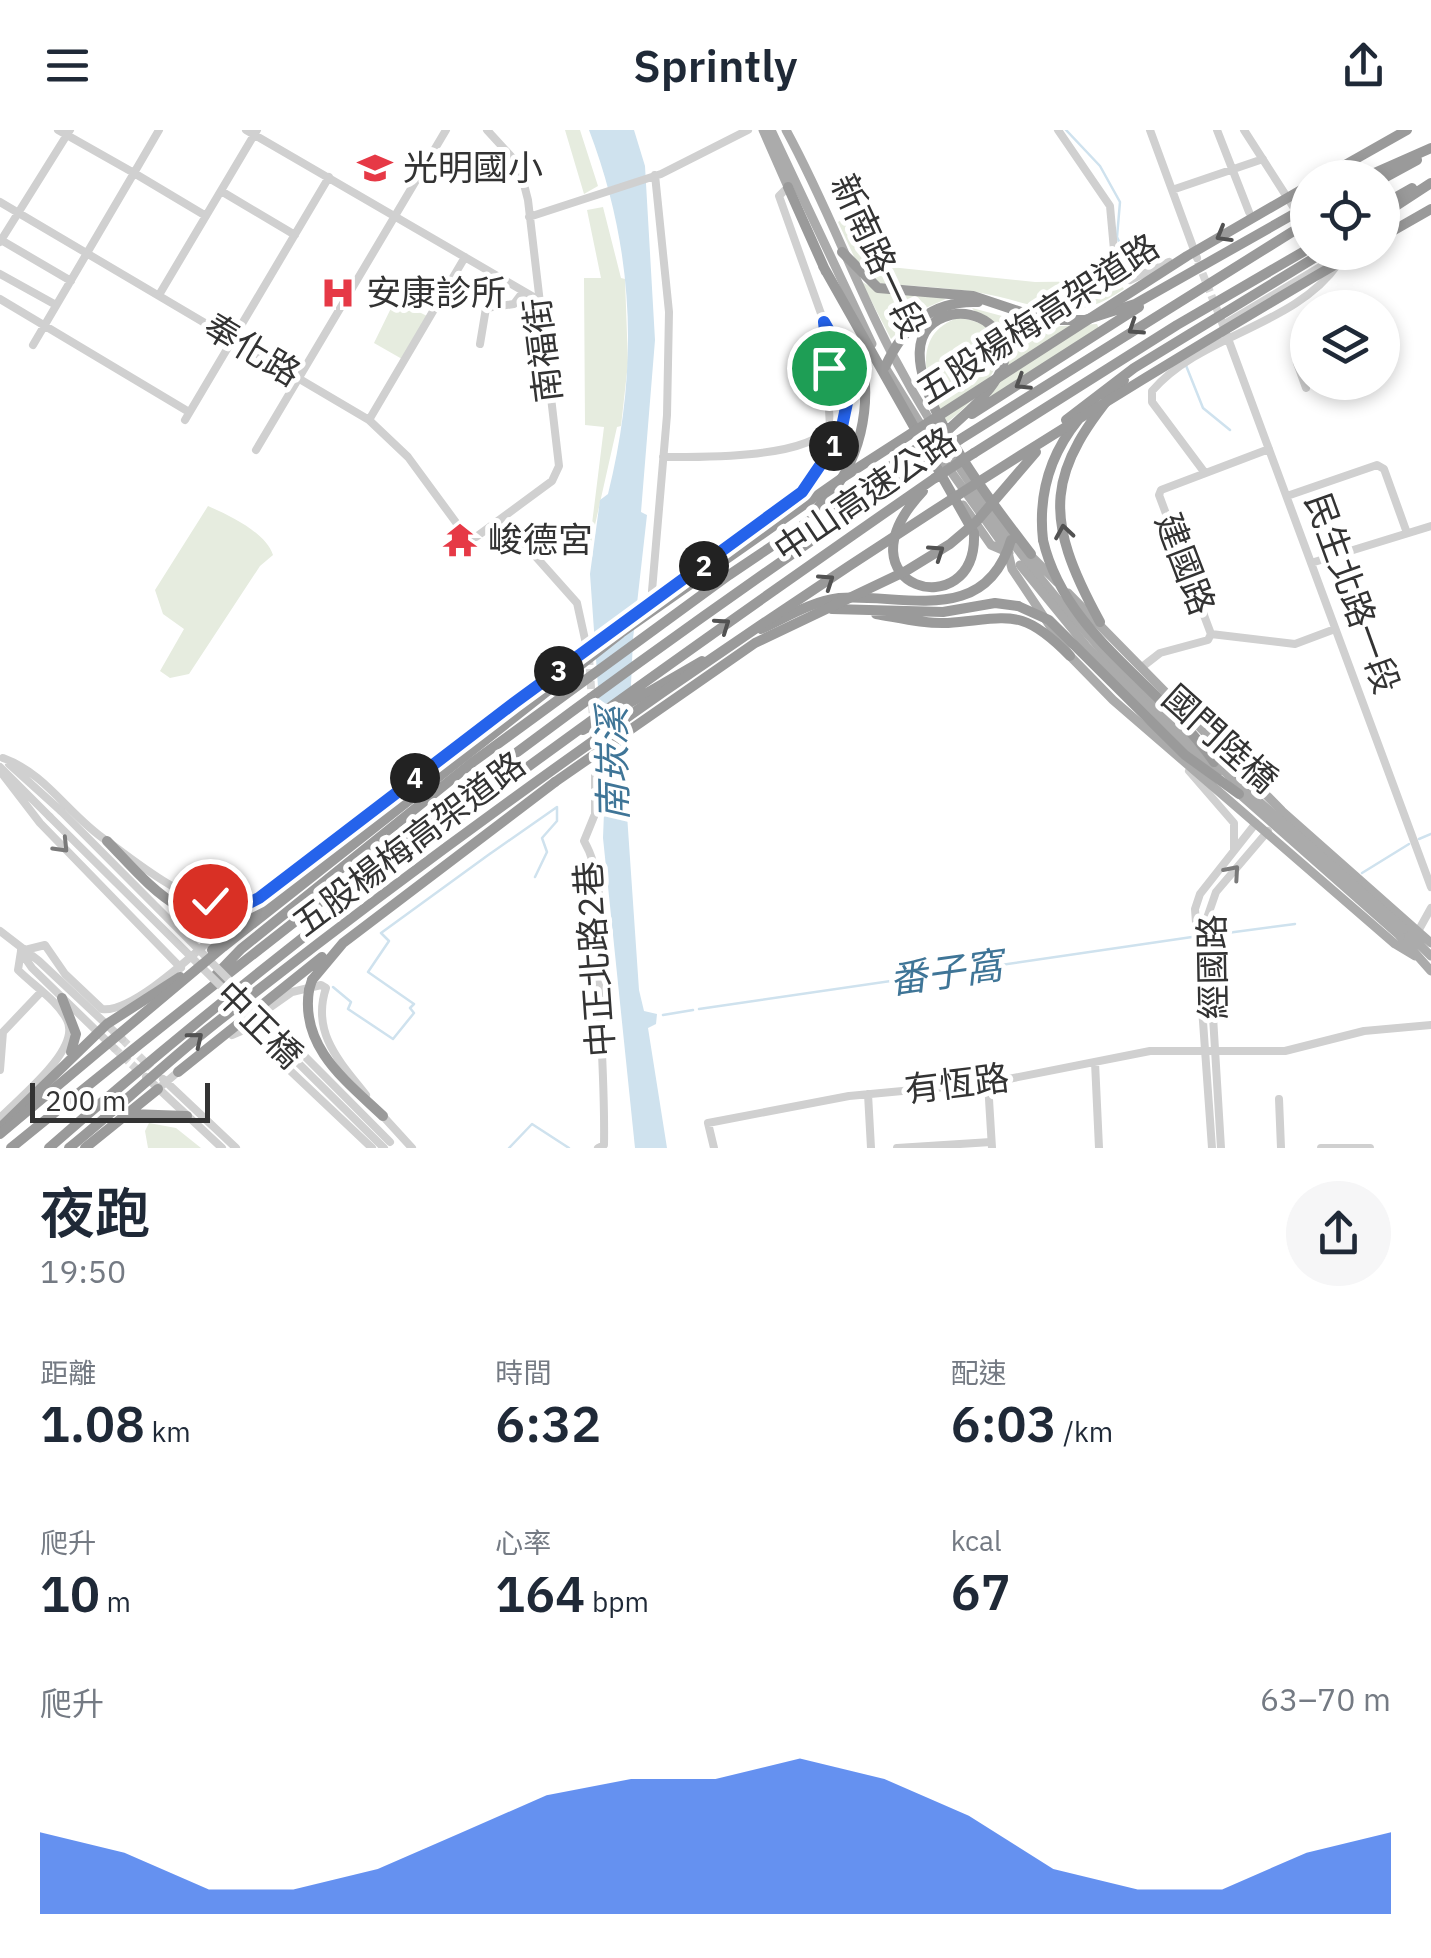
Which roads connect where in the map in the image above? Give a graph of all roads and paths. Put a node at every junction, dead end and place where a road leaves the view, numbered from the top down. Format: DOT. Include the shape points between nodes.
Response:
graph roads {
  1 [pos="159,130"];
  2 [pos="446,130"];
  3 [pos="488,130"];
  4 [pos="748,130"];
  5 [pos="767,130"];
  6 [pos="786,130"];
  7 [pos="1058,130"];
  8 [pos="1150,130"];
  9 [pos="1218,130"];
  10 [pos="1244,130"];
  11 [pos="1408,130"];
  12 [pos="65,132"];
  13 [pos="252,132"];
  14 [pos="1431,150"];
  15 [pos="1263,160"];
  16 [pos="1354,160"];
  17 [pos="1400,163"];
  18 [pos="1400,168"];
  19 [pos="1232,170"];
  20 [pos="134,174"];
  21 [pos="329,177"];
  22 [pos="651,177"];
  23 [pos="1431,180"];
  24 [pos="788,187"];
  25 [pos="1172,190"];
  26 [pos="221,191"];
  27 [pos="1290,196"];
  28 [pos="1400,196"];
  29 [pos="0,202"];
  30 [pos="1290,202"];
  31 [pos="1400,203"];
  32 [pos="1431,206"];
  33 [pos="17,212"];
  34 [pos="1249,212"];
  35 [pos="206,216"];
  36 [pos="1290,216"];
  37 [pos="530,217"];
  38 [pos="396,218"];
  39 [pos="1400,224"];
  40 [pos="1290,233"];
  41 [pos="295,235"];
  42 [pos="0,241"];
  43 [pos="842,252"];
  44 [pos="87,254"];
  45 [pos="465,257"];
  46 [pos="1290,260"];
  47 [pos="823,266"];
  48 [pos="1310,270"];
  49 [pos="1310,270"];
  50 [pos="1324,270"];
  51 [pos="1326,270"];
  52 [pos="0,274"];
  53 [pos="71,280"];
  54 [pos="1160,289"];
  55 [pos="523,292"];
  56 [pos="159,295"];
  57 [pos="537,298"];
  58 [pos="0,299"];
  59 [pos="56,305"];
  60 [pos="1004,305"];
  61 [pos="824,322"];
  62 [pos="45,325"];
  63 [pos="232,338"];
  64 [pos="1228,339"];
  65 [pos="480,344"];
  66 [pos="33,345"];
  67 [pos="892,352"];
  68 [pos="885,366"];
  69 [pos="1134,368"];
  70 [pos="298,377"];
  71 [pos="369,420"];
  72 [pos="950,428"];
  73 [pos="1268,449"];
  74 [pos="256,450"];
  75 [pos="663,457"];
  76 [pos="934,462"];
  77 [pos="1205,473"];
  78 [pos="935,478"];
  79 [pos="1287,496"];
  80 [pos="502,520"];
  81 [pos="1431,526"];
  82 [pos="1406,534"];
  83 [pos="470,537"];
  84 [pos="784,537"];
  85 [pos="1010,546"];
  86 [pos="1026,560"];
  87 [pos="1311,563"];
  88 [pos="652,591"];
  89 [pos="841,608"];
  90 [pos="1100,622"];
  91 [pos="768,626"];
  92 [pos="1336,629"];
  93 [pos="1211,634"];
  94 [pos="1070,656"];
  95 [pos="1142,667"];
  96 [pos="592,671"];
  97 [pos="514,703"];
  98 [pos="596,718"];
  99 [pos="1179,761"];
  100 [pos="1214,762"];
  101 [pos="1,763"];
  102 [pos="596,770"];
  103 [pos="1240,794"];
  104 [pos="1282,811"];
  105 [pos="1256,823"];
  106 [pos="1268,831"];
  107 [pos="107,841"];
  108 [pos="1234,852"];
  109 [pos="1428,870"];
  110 [pos="1431,887"];
  111 [pos="264,906"];
  112 [pos="1431,908"];
  113 [pos="230,923"];
  114 [pos="0,932"];
  115 [pos="1402,933"];
  116 [pos="1416,934"];
  117 [pos="343,943"];
  118 [pos="1431,943"];
  119 [pos="21,951"];
  120 [pos="1415,956"];
  121 [pos="1431,956"];
  122 [pos="182,968"];
  123 [pos="1431,972"];
  124 [pos="40,992"];
  125 [pos="62,998"];
  126 [pos="186,1005"];
  127 [pos="1431,1024"];
  128 [pos="103,1028"];
  129 [pos="246,1029"];
  130 [pos="122,1039"];
  131 [pos="114,1048"];
  132 [pos="1210,1051"];
  133 [pos="65,1061"];
  134 [pos="1095,1062"];
  135 [pos="0,1070"];
  136 [pos="154,1071"];
  137 [pos="178,1072"];
  138 [pos="146,1077"];
  139 [pos="988,1083"];
  140 [pos="162,1086"];
  141 [pos="868,1094"];
  142 [pos="1279,1099"];
  143 [pos="128,1114"];
  144 [pos="188,1116"];
  145 [pos="383,1116"];
  146 [pos="0,1118"];
  147 [pos="0,1131"];
  148 [pos="992,1145"];
  149 [pos="390,1146"];
  150 [pos="11,1148"];
  151 [pos="49,1148"];
  152 [pos="69,1148"];
  153 [pos="86,1148"];
  154 [pos="222,1148"];
  155 [pos="236,1148"];
  156 [pos="372,1148"];
  157 [pos="412,1148"];
  158 [pos="598,1148"];
  159 [pos="714,1148"];
  160 [pos="871,1148"];
  161 [pos="897,1148"];
  162 [pos="1100,1148"];
  163 [pos="1212,1148"];
  164 [pos="1221,1148"];
  165 [pos="1281,1148"];
  166 [pos="1322,1148"];
  167 [pos="1370,1148"];
  1 -- 20 [label="street"];
  2 -- 38 [label="street"];
  3 -- 37 [label="street, 南福街" via="520,164"];
  4 -- 22 [label="street"];
  5 -- 24 [label="main road, 新南路一段"];
  5 -- 68 [label="main road, 新南路一段"];
  5 -- 76 [label="main road, 新南路一段" via="864,339"];
  6 -- 43 [label="main road, 新南路一段"];
  7 -- 25 [label="street" via="1110,206 1114,250 1136,280 1195,253"];
  8 -- 25 [label="street"];
  9 -- 19 [label="street"];
  10 -- 15 [label="street"];
  11 -- 16 [label="highway"];
  12 -- 20 [label="street"];
  12 -- 33 [label="street"];
  13 -- 21 [label="street"];
  13 -- 26 [label="street"];
  14 -- 17 [label="highway"];
  14 -- 18 [label="highway"];
  15 -- 19 [label="street"];
  15 -- 30 [label="street"];
  19 -- 25 [label="street"];
  19 -- 34 [label="street"];
  20 -- 35 [label="street"];
  20 -- 44 [label="street"];
  21 -- 38 [label="street"];
  21 -- 41 [label="street"];
  22 -- 37 [label="street"];
  22 -- 75 [label="street" via="668,312"];
  23 -- 28 [label="highway"];
  23 -- 31 [label="highway"];
  24 -- 47 [label="highway"];
  24 -- 61 [label="street" via="780,196"];
  26 -- 35 [label="street"];
  26 -- 41 [label="street"];
  27 -- 147 [label="highway, 五股楊梅高架道路, one-way, bridge" via="842,478 620,634 222,946"];
  29 -- 33 [label="street, 奉化路"];
  32 -- 39 [label="highway"];
  33 -- 42 [label="street"];
  33 -- 44 [label="street, 奉化路"];
  35 -- 56 [label="street"];
  36 -- 54 [label="highway"];
  37 -- 57 [label="street, 南福街"];
  38 -- 45 [label="street"];
  38 -- 70 [label="street"];
  40 -- 76 [label="highway, 中山高速公路, one-way, bridge"];
  41 -- 63 [label="street"];
  42 -- 53 [label="street"];
  43 -- 60 [label="highway" via="878,288"];
  43 -- 67 [label="main road, 新南路一段"];
  44 -- 53 [label="street"];
  44 -- 56 [label="street, 奉化路"];
  45 -- 55 [label="street"];
  45 -- 71 [label="street"];
  46 -- 78 [label="highway, 中山高速公路, bridge"];
  47 -- 78 [label="highway" via="974,534 966,573 931,588 915,586 897,571 890,545 895,526"];
  47 -- 84 [label="highway" via="858,343 865,409 844,478"];
  48 -- 64 [label="street, 民生北路一段" via="1221,321"];
  49 -- 69 [label="highway"];
  50 -- 64 [label="street" via="1315,290"];
  152 -- 51 [label="highway, 五股楊梅高架道路, one-way, bridge" via="208,1030 606,732 840,572"];
  52 -- 59 [label="street"];
  53 -- 59 [label="street"];
  54 -- 60 [label="highway" via="1084,320 1045,320"];
  54 -- 72 [label="highway, one-way"];
  55 -- 57 [label="street"];
  55 -- 65 [label="street" via="514,304 486,308"];
  56 -- 63 [label="street, 奉化路"];
  57 -- 80 [label="street, 南福街" via="558,475"];
  58 -- 62 [label="street"];
  59 -- 62 [label="street"];
  60 -- 67 [label="highway" via="942,306 913,324"];
  61 -- 75 [label="street" via="830,427 819,438 756,456"];
  61 -- 97 [label="street, bridge" via="846,361 848,398 840,436 802,492"];
  62 -- 63 [label="street" via="187,416"];
  62 -- 66 [label="street"];
  63 -- 70 [label="street, 奉化路"];
  64 -- 73 [label="street, 民生北路一段"];
  64 -- 77 [label="street" via="1156,386 1151,398"];
  67 -- 68 [label="highway"];
  67 -- 85 [label="main road, 新南路一段"];
  68 -- 76 [label="main road, 新南路一段"];
  90 -- 69 [label="highway, one-way" via="1068,556 1061,495 1082,432"];
  69 -- 100 [label="highway, bridge" via="1078,421 1054,455 1043,496 1043,540 1068,602"];
  117 -- 69 [label="highway, one-way, bridge" via="755,642 950,544 1066,420"];
  70 -- 71 [label="street, 奉化路"];
  70 -- 74 [label="street"];
  71 -- 83 [label="street, 奉化路" via="408,457"];
  72 -- 84 [label="highway, bridge"];
  72 -- 86 [label="highway" via="990,390 1004,361 1000,338 977,316 952,315 933,326 920,349 922,381"];
  73 -- 77 [label="street, 建國路"];
  73 -- 79 [label="street, 民生北路一段"];
  75 -- 88 [label="street"];
  76 -- 85 [label="main road" via="997,540"];
  76 -- 85 [label="main road" via="991,546"];
  76 -- 126 [label="highway, 中山高速公路" via="595,691"];
  77 -- 93 [label="street, 建國路" via="1159,495"];
  98 -- 78 [label="highway, 中山高速公路, one-way"];
  79 -- 82 [label="street" via="1362,468 1384,469"];
  79 -- 87 [label="street, 民生北路一段"];
  80 -- 83 [label="street, 南福街"];
  80 -- 97 [label="street" via="577,603 588,648"];
  81 -- 82 [label="street"];
  82 -- 87 [label="street"];
  84 -- 96 [label="highway"];
  85 -- 86 [label="main road"];
  85 -- 91 [label="highway" via="982,584 958,597 911,604 838,598"];
  85 -- 94 [label="main road" via="1012,569"];
  86 -- 90 [label="main road"];
  86 -- 100 [label="main road, 國門陸橋, bridge" via="1140,691"];
  86 -- 103 [label="main road, 國門陸橋, bridge" via="1134,696"];
  87 -- 92 [label="street, 民生北路一段"];
  89 -- 91 [label="highway"];
  89 -- 94 [label="highway" via="928,622 1018,617 1042,628"];
  89 -- 103 [label="highway, bridge" via="943,612 994,603 1049,620 1184,754"];
  90 -- 95 [label="main road"];
  91 -- 98 [label="highway"];
  92 -- 93 [label="street" via="1295,644"];
  92 -- 109 [label="street, 民生北路一段"];
  93 -- 95 [label="street"];
  94 -- 99 [label="main road"];
  95 -- 104 [label="main road"];
  96 -- 111 [label="highway" via="568,678 475,743"];
  96 -- 126 [label="highway" via="241,949"];
  97 -- 107 [label="street" via="237,909 182,892"];
  98 -- 151 [label="highway" via="303,935"];
  99 -- 105 [label="main road"];
  99 -- 108 [label="street" via="1234,824"];
  100 -- 115 [label="main road, 國門陸橋, bridge"];
  101 -- 107 [label="street" via="23,766"];
  101 -- 122 [label="street, one-way" via="40,824"];
  101 -- 149 [label="street, 中正橋, bridge"];
  101 -- 149 [label="street, 中正橋, bridge" via="61,811"];
  102 -- 158 [label="street, 中正北路2巷" via="595,814 584,841 593,860 602,941 605,1098 604,1145"];
  103 -- 115 [label="main road, 國門陸橋, bridge"];
  104 -- 106 [label="street, 經國路"];
  104 -- 116 [label="main road"];
  105 -- 106 [label="main road"];
  105 -- 108 [label="street, 經國路"];
  106 -- 120 [label="main road"];
  132 -- 106 [label="street, 經國路, one-way" via="1211,900"];
  107 -- 111 [label="highway" via="182,911 222,917"];
  108 -- 132 [label="street, 經國路" via="1195,908"];
  109 -- 110 [label="street, 民生北路一段"];
  111 -- 128 [label="highway" via="174,982"];
  112 -- 116 [label="street"];
  113 -- 122 [label="street"];
  114 -- 119 [label="street"];
  115 -- 116 [label="main road"];
  115 -- 120 [label="main road"];
  116 -- 118 [label="main road"];
  116 -- 120 [label="street"];
  116 -- 121 [label="main road"];
  117 -- 137 [label="highway"];
  117 -- 145 [label="highway" via="310,985 308,1016 332,1068"];
  119 -- 122 [label="street" via="45,946 65,974 108,1010"];
  119 -- 124 [label="street" via="18,970"];
  119 -- 125 [label="street"];
  119 -- 128 [label="street" via="39,961"];
  120 -- 123 [label="main road"];
  124 -- 135 [label="street" via="3,1032"];
  124 -- 146 [label="street" via="68,1021 71,1035 62,1055"];
  125 -- 128 [label="street"];
  125 -- 133 [label="highway" via="76,1034"];
  126 -- 150 [label="highway, 中山高速公路"];
  127 -- 132 [label="street, 有恆路" via="1364,1030 1285,1051"];
  128 -- 130 [label="street"];
  128 -- 131 [label="street"];
  128 -- 133 [label="highway"];
  129 -- 137 [label="street"];
  129 -- 145 [label="street" via="292,992 316,984 326,988 321,1027 329,1046"];
  129 -- 156 [label="street"];
  132 -- 134 [label="street, 有恆路" via="1150,1051"];
  132 -- 163 [label="street, 經國路"];
  132 -- 164 [label="street, 經國路"];
  133 -- 147 [label="highway"];
  134 -- 139 [label="street, 有恆路"];
  134 -- 162 [label="street"];
  136 -- 140 [label="street"];
  137 -- 140 [label="street"];
  138 -- 140 [label="street"];
  139 -- 141 [label="street, 有恆路"];
  139 -- 148 [label="street"];
  140 -- 143 [label="highway"];
  140 -- 144 [label="street"];
  140 -- 155 [label="street"];
  141 -- 159 [label="street, 有恆路" via="708,1123"];
  141 -- 160 [label="street"];
  142 -- 165 [label="street"];
  143 -- 144 [label="highway"];
  143 -- 153 [label="highway"];
  144 -- 154 [label="street"];
  145 -- 157 [label="street"];
  148 -- 161 [label="street"];
  166 -- 167 [label="street"];
}
